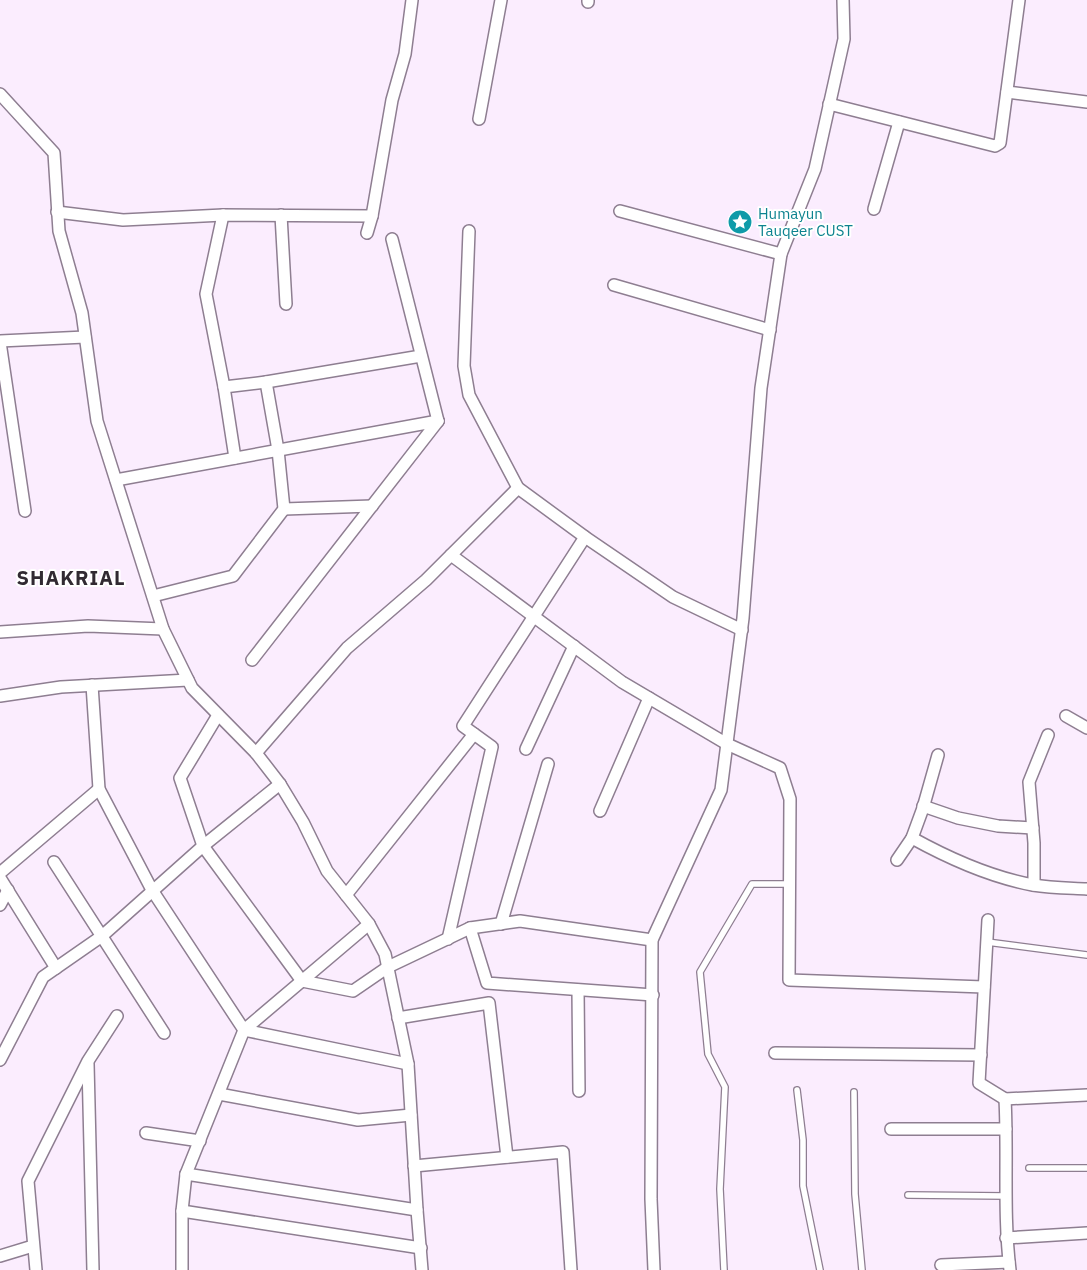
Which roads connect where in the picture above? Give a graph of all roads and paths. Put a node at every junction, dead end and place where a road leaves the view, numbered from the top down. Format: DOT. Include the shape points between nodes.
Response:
graph roads {
  1 [pos="412,0"];
  2 [pos="501,0"];
  3 [pos="843,0"];
  4 [pos="1018,0"];
  5 [pos="1007,92"];
  6 [pos="0,94"];
  7 [pos="1087,102"];
  8 [pos="830,104"];
  9 [pos="479,119"];
  10 [pos="899,122"];
  11 [pos="874,209"];
  12 [pos="620,211"];
  13 [pos="58,212"];
  14 [pos="223,215"];
  15 [pos="281,215"];
  16 [pos="372,216"];
  17 [pos="469,231"];
  18 [pos="367,233"];
  19 [pos="392,239"];
  20 [pos="781,254"];
  21 [pos="614,285"];
  22 [pos="286,304"];
  23 [pos="770,330"];
  24 [pos="85,337"];
  25 [pos="0,342"];
  26 [pos="421,356"];
  27 [pos="266,382"];
  28 [pos="224,387"];
  29 [pos="438,421"];
  30 [pos="278,450"];
  31 [pos="236,458"];
  32 [pos="116,480"];
  33 [pos="518,488"];
  34 [pos="372,506"];
  35 [pos="284,509"];
  36 [pos="25,511"];
  37 [pos="585,537"];
  38 [pos="451,555"];
  39 [pos="153,596"];
  40 [pos="534,616"];
  41 [pos="164,629"];
  42 [pos="742,630"];
  43 [pos="0,632"];
  44 [pos="574,646"];
  45 [pos="252,660"];
  46 [pos="188,680"];
  47 [pos="92,685"];
  48 [pos="0,696"];
  49 [pos="649,698"];
  50 [pos="218,715"];
  51 [pos="1066,716"];
  52 [pos="1087,728"];
  53 [pos="474,734"];
  54 [pos="1048,735"];
  55 [pos="727,744"];
  56 [pos="526,749"];
  57 [pos="256,754"];
  58 [pos="938,755"];
  59 [pos="548,764"];
  60 [pos="280,784"];
  61 [pos="100,790"];
  62 [pos="923,806"];
  63 [pos="600,811"];
  64 [pos="1033,828"];
  65 [pos="912,838"];
  66 [pos="204,846"];
  67 [pos="897,860"];
  68 [pos="54,862"];
  69 [pos="0,873"];
  70 [pos="0,878"];
  71 [pos="790,884"];
  72 [pos="1034,885"];
  73 [pos="1087,889"];
  74 [pos="8,890"];
  75 [pos="152,890"];
  76 [pos="346,896"];
  77 [pos="0,905"];
  78 [pos="988,920"];
  79 [pos="369,924"];
  80 [pos="501,924"];
  81 [pos="470,928"];
  82 [pos="102,936"];
  83 [pos="448,938"];
  84 [pos="652,940"];
  85 [pos="987,942"];
  86 [pos="1087,955"];
  87 [pos="388,967"];
  88 [pos="56,968"];
  89 [pos="302,981"];
  90 [pos="984,987"];
  91 [pos="578,990"];
  92 [pos="653,995"];
  93 [pos="117,1016"];
  94 [pos="398,1018"];
  95 [pos="244,1030"];
  96 [pos="164,1033"];
  97 [pos="775,1053"];
  98 [pos="981,1055"];
  99 [pos="0,1060"];
  100 [pos="88,1060"];
  101 [pos="408,1064"];
  102 [pos="797,1090"];
  103 [pos="579,1091"];
  104 [pos="854,1092"];
  105 [pos="219,1094"];
  106 [pos="1087,1095"];
  107 [pos="1005,1099"];
  108 [pos="411,1115"];
  109 [pos="891,1129"];
  110 [pos="1006,1129"];
  111 [pos="146,1133"];
  112 [pos="200,1142"];
  113 [pos="507,1158"];
  114 [pos="414,1166"];
  115 [pos="1029,1168"];
  116 [pos="1087,1168"];
  117 [pos="186,1174"];
  118 [pos="908,1195"];
  119 [pos="1006,1196"];
  120 [pos="416,1210"];
  121 [pos="182,1211"];
  122 [pos="1087,1233"];
  123 [pos="1006,1238"];
  124 [pos="33,1246"];
  125 [pos="421,1248"];
  126 [pos="0,1256"];
  127 [pos="941,1265"];
  128 [pos="1009,1266"];
  129 [pos="36,1270"];
  130 [pos="93,1270"];
  131 [pos="182,1270"];
  132 [pos="422,1270"];
  133 [pos="571,1270"];
  134 [pos="654,1270"];
  135 [pos="724,1270"];
  136 [pos="820,1270"];
  137 [pos="862,1270"];
  1 -- 16 [label="street" via="405,54 392,100"];
  2 -- 9 [label="street"];
  3 -- 8 [label="street" via="844,39"];
  4 -- 5 [label="street"];
  5 -- 7 [label="street"];
  5 -- 10 [label="street" via="1000,143 995,146"];
  6 -- 13 [label="street" via="54,152"];
  8 -- 10 [label="street"];
  8 -- 20 [label="street" via="815,169"];
  10 -- 11 [label="street"];
  12 -- 20 [label="street"];
  13 -- 14 [label="street" via="123,220"];
  13 -- 24 [label="street" via="58,231 82,313"];
  14 -- 15 [label="street"];
  14 -- 28 [label="street" via="206,294"];
  15 -- 16 [label="street"];
  15 -- 22 [label="street"];
  16 -- 18 [label="street"];
  17 -- 33 [label="street" via="464,366 469,395"];
  19 -- 26 [label="street"];
  20 -- 23 [label="street"];
  21 -- 23 [label="street"];
  23 -- 42 [label="street" via="761,388"];
  24 -- 25 [label="street"];
  24 -- 32 [label="street" via="97,421"];
  25 -- 36 [label="street"];
  26 -- 27 [label="street"];
  26 -- 29 [label="street"];
  27 -- 28 [label="street"];
  27 -- 30 [label="street"];
  28 -- 31 [label="street"];
  29 -- 30 [label="street"];
  29 -- 34 [label="street"];
  30 -- 31 [label="street"];
  30 -- 35 [label="street"];
  31 -- 32 [label="street"];
  32 -- 39 [label="street"];
  33 -- 37 [label="street"];
  33 -- 38 [label="street"];
  34 -- 35 [label="street"];
  34 -- 45 [label="street"];
  35 -- 39 [label="street" via="233,576"];
  37 -- 40 [label="street"];
  37 -- 42 [label="street" via="673,597"];
  38 -- 40 [label="street"];
  38 -- 57 [label="street" via="347,648"];
  39 -- 41 [label="street"];
  40 -- 44 [label="street"];
  40 -- 53 [label="street" via="463,726"];
  41 -- 43 [label="street" via="88,626"];
  41 -- 46 [label="street"];
  42 -- 55 [label="street"];
  44 -- 49 [label="street"];
  44 -- 56 [label="street"];
  46 -- 47 [label="street"];
  46 -- 50 [label="street"];
  47 -- 48 [label="street"];
  47 -- 61 [label="street"];
  49 -- 55 [label="street"];
  49 -- 63 [label="street"];
  50 -- 57 [label="street"];
  50 -- 66 [label="street" via="180,778"];
  51 -- 52 [label="street"];
  53 -- 76 [label="street"];
  53 -- 83 [label="street" via="492,747"];
  54 -- 64 [label="street" via="1029,782"];
  55 -- 71 [label="street" via="780,768 790,800"];
  55 -- 84 [label="street" via="721,790"];
  57 -- 60 [label="street"];
  58 -- 62 [label="street"];
  59 -- 80 [label="street"];
  60 -- 66 [label="street"];
  60 -- 76 [label="street" via="303,822 326,871"];
  61 -- 69 [label="street"];
  61 -- 75 [label="street"];
  62 -- 64 [label="street" via="958,818 998,826"];
  62 -- 65 [label="street"];
  64 -- 72 [label="street"];
  65 -- 67 [label="street"];
  65 -- 72 [label="street" via="956,861"];
  66 -- 75 [label="street"];
  66 -- 89 [label="street"];
  68 -- 82 [label="street"];
  70 -- 74 [label="street"];
  71 -- 90 [label="street" via="789,980"];
  71 -- 135 [label="lane" via="752,884 700,972 708,1054 725,1087 720,1189"];
  72 -- 73 [label="street"];
  74 -- 77 [label="street"];
  74 -- 88 [label="street"];
  75 -- 82 [label="street"];
  75 -- 95 [label="street"];
  76 -- 79 [label="street"];
  78 -- 85 [label="street"];
  79 -- 87 [label="street" via="385,954"];
  79 -- 89 [label="street"];
  80 -- 81 [label="street"];
  80 -- 84 [label="street" via="520,921"];
  81 -- 83 [label="street"];
  81 -- 91 [label="street" via="487,983"];
  82 -- 88 [label="street"];
  82 -- 96 [label="street"];
  83 -- 87 [label="street"];
  84 -- 92 [label="street"];
  85 -- 86 [label="lane"];
  85 -- 90 [label="street"];
  87 -- 89 [label="street" via="353,990"];
  87 -- 94 [label="street"];
  88 -- 99 [label="street" via="43,977"];
  89 -- 95 [label="street"];
  90 -- 98 [label="street"];
  91 -- 92 [label="street"];
  91 -- 103 [label="street"];
  92 -- 134 [label="street" via="651,1199"];
  93 -- 100 [label="street"];
  94 -- 101 [label="street"];
  94 -- 113 [label="street" via="489,1002"];
  95 -- 101 [label="street"];
  95 -- 105 [label="street"];
  97 -- 98 [label="street"];
  98 -- 107 [label="street" via="979,1083"];
  100 -- 124 [label="street" via="28,1181"];
  100 -- 130 [label="street"];
  101 -- 108 [label="street"];
  102 -- 136 [label="lane" via="803,1186"];
  104 -- 137 [label="lane" via="855,1194"];
  105 -- 108 [label="street" via="358,1120"];
  105 -- 112 [label="street"];
  106 -- 107 [label="street"];
  107 -- 110 [label="street"];
  108 -- 114 [label="street"];
  109 -- 110 [label="street"];
  110 -- 119 [label="street"];
  111 -- 112 [label="street"];
  112 -- 117 [label="street"];
  113 -- 114 [label="street"];
  113 -- 133 [label="street" via="563,1152"];
  114 -- 120 [label="street"];
  115 -- 116 [label="lane"];
  117 -- 120 [label="street"];
  117 -- 121 [label="street"];
  118 -- 119 [label="lane"];
  119 -- 123 [label="street"];
  120 -- 125 [label="street"];
  121 -- 125 [label="street"];
  121 -- 131 [label="street"];
  122 -- 123 [label="street"];
  123 -- 128 [label="street"];
  124 -- 126 [label="street"];
  124 -- 129 [label="street"];
  125 -- 132 [label="street"];
  127 -- 128 [label="street"];
}
